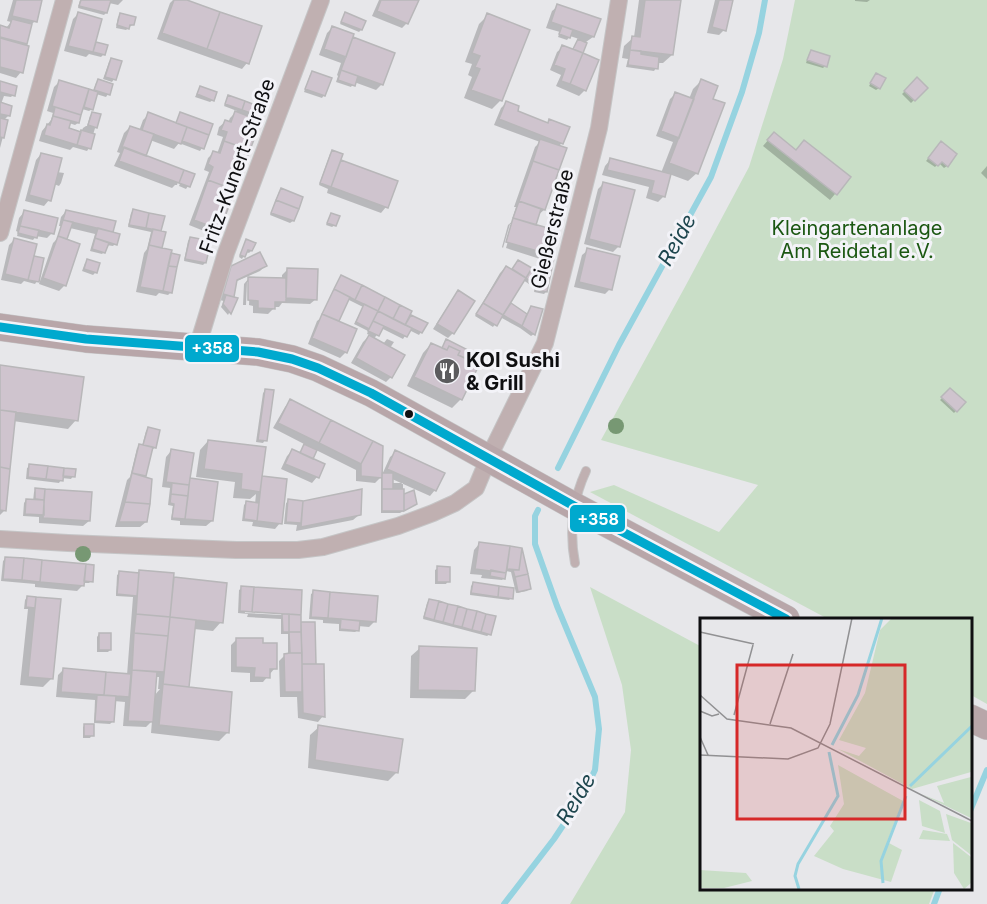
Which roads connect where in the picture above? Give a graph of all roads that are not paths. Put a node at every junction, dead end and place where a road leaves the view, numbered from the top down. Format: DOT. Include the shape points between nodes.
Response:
graph roads {
  1 [pos="64,0"];
  2 [pos="321,0"];
  3 [pos="619,0"];
  4 [pos="0,233"];
  5 [pos="0,327"];
  6 [pos="197,348"];
  7 [pos="489,457"];
  8 [pos="586,471"];
  9 [pos="569,503"];
  10 [pos="0,539"];
  11 [pos="575,563"];
  12 [pos="784,618"];
  13 [pos="972,719"];
  14 [pos="987,726"];
  1 -- 4 [label="street"];
  2 -- 6 [label="street, Fritz-Kunert-Straße" via="226,253"];
  3 -- 7 [label="street, Gießerstraße" via="599,128 545,343"];
  5 -- 6 [label="main road"];
  6 -- 7 [label="main road" via="258,352 318,368"];
  7 -- 9 [label="main road"];
  7 -- 10 [label="street, Gießerstraße" via="476,488 455,503 398,526 323,547 236,550"];
  8 -- 9 [label="lane"];
  9 -- 11 [label="lane"];
  9 -- 12 [label="main road"];
  13 -- 14 [label="main road"];
}
